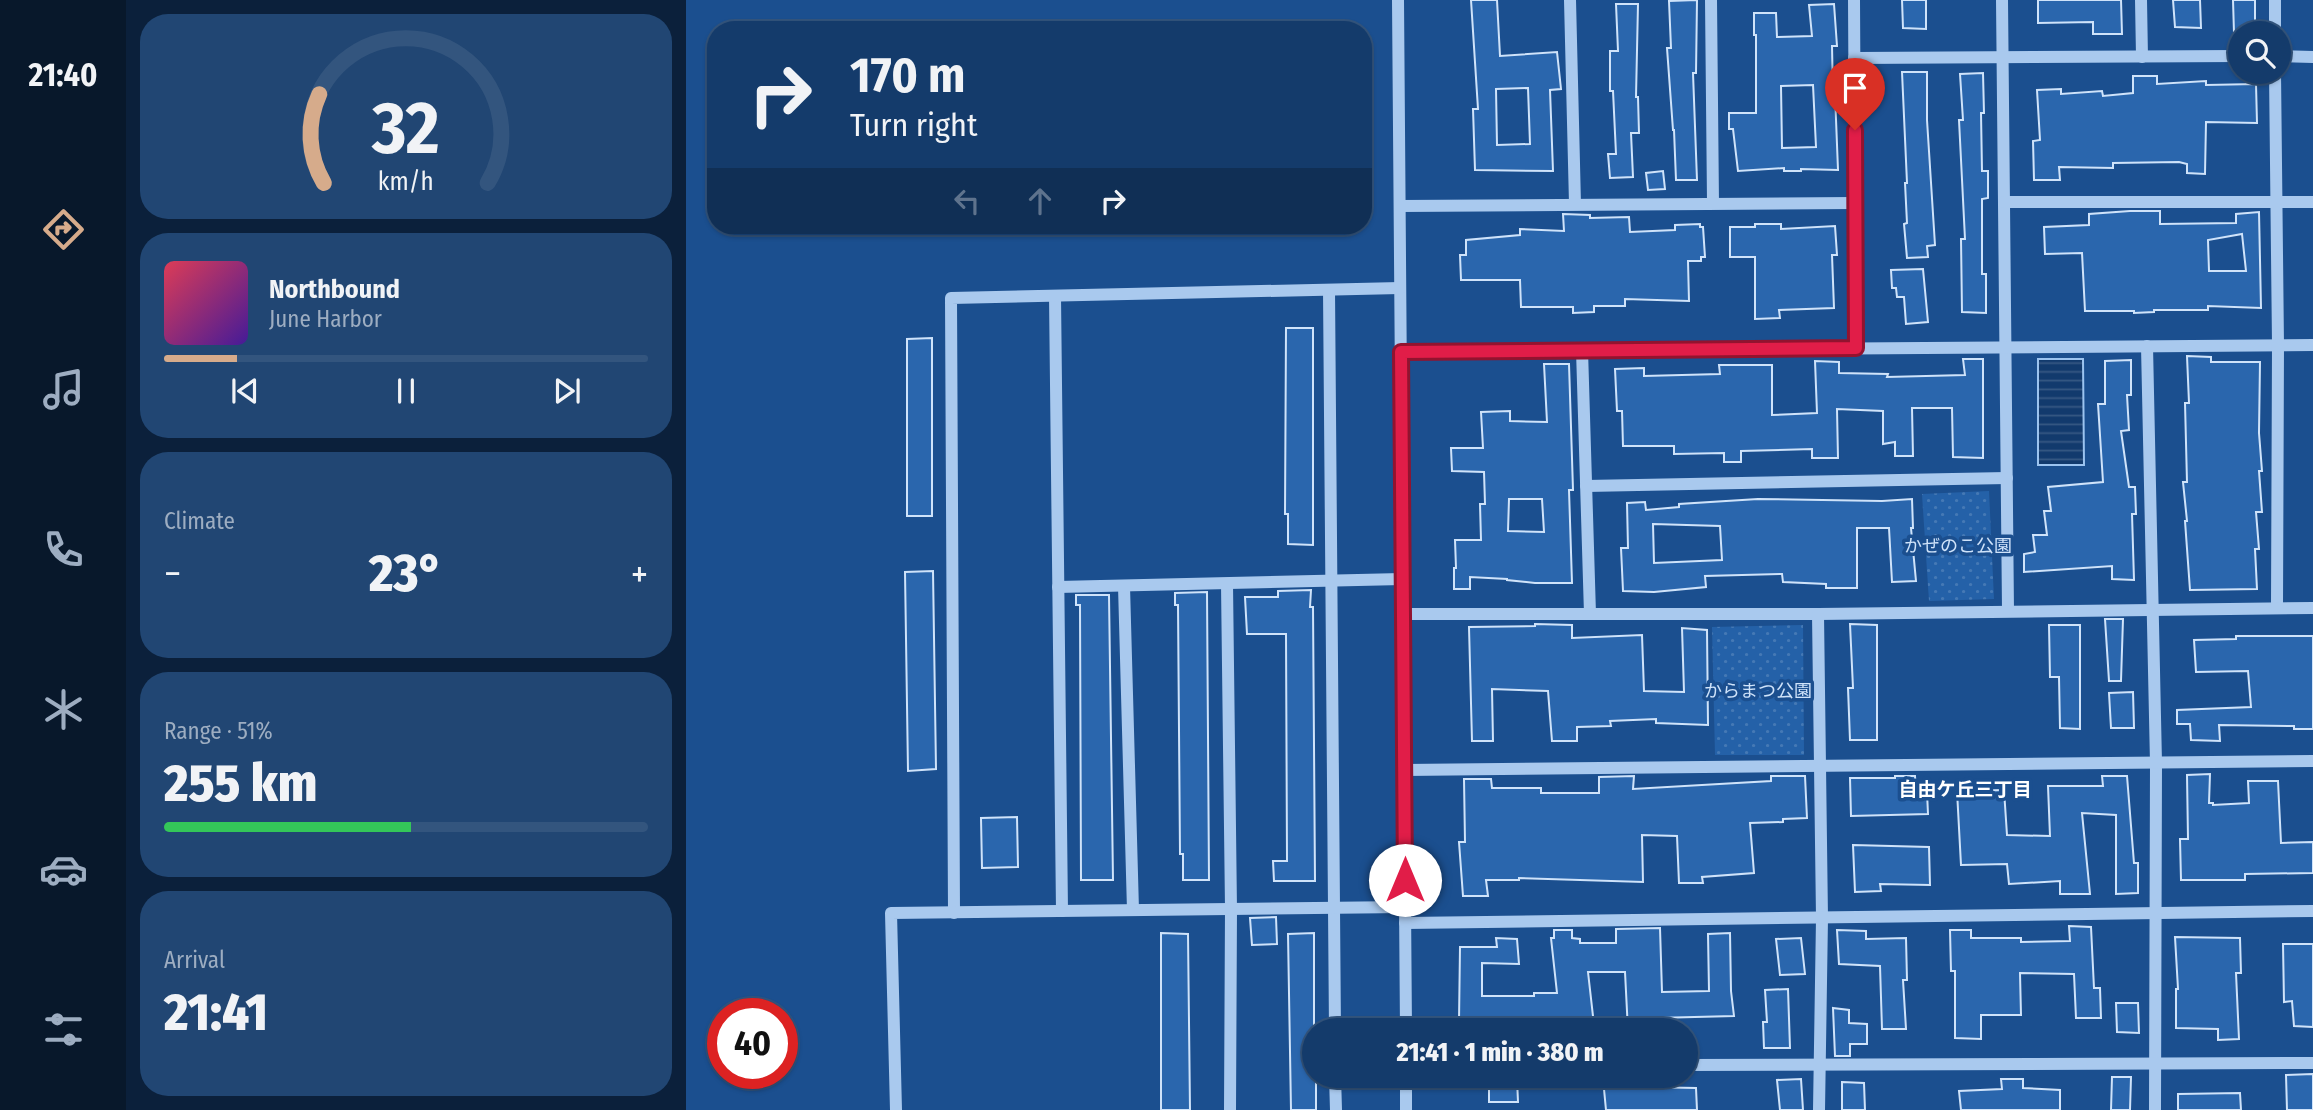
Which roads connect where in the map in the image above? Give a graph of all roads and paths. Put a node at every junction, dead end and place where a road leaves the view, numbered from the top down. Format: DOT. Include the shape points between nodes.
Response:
graph roads {
  1 [pos="1398,0"];
  2 [pos="1570,0"];
  3 [pos="1711,0"];
  4 [pos="1854,0"];
  5 [pos="2002,0"];
  6 [pos="2141,0"];
  7 [pos="2275,0"];
  8 [pos="2275,21"];
  9 [pos="2228,56"];
  10 [pos="2291,56"];
  11 [pos="2003,57"];
  12 [pos="2142,57"];
  13 [pos="2313,57"];
  14 [pos="1854,58"];
  15 [pos="2276,84"];
  16 [pos="1855,202"];
  17 [pos="2004,202"];
  18 [pos="2277,202"];
  19 [pos="2313,202"];
  20 [pos="1713,203"];
  21 [pos="1575,204"];
  22 [pos="1400,206"];
  23 [pos="1400,288"];
  24 [pos="1329,290"];
  25 [pos="1055,296"];
  26 [pos="2278,345"];
  27 [pos="2313,345"];
  28 [pos="2147,346"];
  29 [pos="2006,347"];
  30 [pos="1856,348"];
  31 [pos="1582,350"];
  32 [pos="1401,352"];
  33 [pos="2007,478"];
  34 [pos="1586,486"];
  35 [pos="1402,579"];
  36 [pos="1331,582"];
  37 [pos="1227,584"];
  38 [pos="1124,586"];
  39 [pos="1058,587"];
  40 [pos="2277,608"];
  41 [pos="2313,608"];
  42 [pos="2152,609"];
  43 [pos="2008,611"];
  44 [pos="1403,614"];
  45 [pos="1590,614"];
  46 [pos="1818,614"];
  47 [pos="2313,761"];
  48 [pos="2155,763"];
  49 [pos="1820,766"];
  50 [pos="1404,770"];
  51 [pos="1405,907"];
  52 [pos="1334,908"];
  53 [pos="1231,909"];
  54 [pos="1133,910"];
  55 [pos="1062,911"];
  56 [pos="2313,911"];
  57 [pos="954,913"];
  58 [pos="2155,913"];
  59 [pos="1822,918"];
  60 [pos="1405,923"];
  61 [pos="1335,1018"];
  62 [pos="1406,1018"];
  63 [pos="2155,1063"];
  64 [pos="2313,1063"];
  65 [pos="1698,1065"];
  66 [pos="1819,1065"];
  67 [pos="1335,1088"];
  68 [pos="1406,1088"];
  69 [pos="896,1110"];
  70 [pos="1230,1110"];
  71 [pos="1336,1110"];
  72 [pos="1406,1110"];
  73 [pos="1819,1110"];
  74 [pos="2155,1110"];
  1 -- 22 [label="street"];
  2 -- 21 [label="street"];
  3 -- 20 [label="street"];
  4 -- 14 [label="street"];
  5 -- 11 [label="street"];
  6 -- 12 [label="street"];
  7 -- 8 [label="street"];
  9 -- 12 [label="street"];
  10 -- 13 [label="street"];
  11 -- 12 [label="street"];
  11 -- 14 [label="street"];
  11 -- 17 [label="street"];
  14 -- 16 [label="street"];
  15 -- 18 [label="street"];
  16 -- 20 [label="street"];
  16 -- 30 [label="street"];
  17 -- 18 [label="street"];
  17 -- 29 [label="street"];
  18 -- 19 [label="street"];
  18 -- 26 [label="street"];
  20 -- 21 [label="street"];
  21 -- 22 [label="street"];
  22 -- 23 [label="street"];
  23 -- 24 [label="street"];
  23 -- 32 [label="street"];
  24 -- 25 [label="street"];
  24 -- 36 [label="street"];
  25 -- 39 [label="street"];
  25 -- 57 [label="street" via="951,298"];
  26 -- 27 [label="street"];
  26 -- 28 [label="street"];
  26 -- 40 [label="street"];
  28 -- 29 [label="street"];
  28 -- 42 [label="street"];
  29 -- 30 [label="street"];
  29 -- 33 [label="street"];
  30 -- 31 [label="street"];
  31 -- 32 [label="street"];
  31 -- 34 [label="street"];
  32 -- 35 [label="street"];
  33 -- 34 [label="street"];
  33 -- 43 [label="street"];
  34 -- 45 [label="street"];
  35 -- 36 [label="street"];
  35 -- 44 [label="street"];
  36 -- 37 [label="street"];
  36 -- 52 [label="street"];
  37 -- 38 [label="street"];
  37 -- 53 [label="street"];
  38 -- 39 [label="street"];
  38 -- 54 [label="street"];
  39 -- 55 [label="street"];
  40 -- 41 [label="street"];
  40 -- 42 [label="street"];
  42 -- 43 [label="street"];
  42 -- 48 [label="street"];
  43 -- 46 [label="street"];
  44 -- 45 [label="street"];
  44 -- 50 [label="street"];
  45 -- 46 [label="street"];
  46 -- 49 [label="street"];
  47 -- 48 [label="street"];
  48 -- 49 [label="street"];
  48 -- 58 [label="street"];
  49 -- 50 [label="street"];
  49 -- 59 [label="street"];
  50 -- 51 [label="street"];
  51 -- 52 [label="street"];
  51 -- 60 [label="street"];
  52 -- 53 [label="street"];
  52 -- 61 [label="street"];
  53 -- 54 [label="street"];
  53 -- 70 [label="street"];
  54 -- 55 [label="street"];
  55 -- 57 [label="street"];
  56 -- 58 [label="street"];
  57 -- 69 [label="street" via="891,914"];
  58 -- 59 [label="street"];
  58 -- 63 [label="street"];
  59 -- 60 [label="street"];
  59 -- 66 [label="street"];
  60 -- 62 [label="street"];
  63 -- 64 [label="street"];
  63 -- 66 [label="street"];
  63 -- 74 [label="street"];
  65 -- 66 [label="street"];
  66 -- 73 [label="street"];
  67 -- 71 [label="street"];
  68 -- 72 [label="street"];
}
